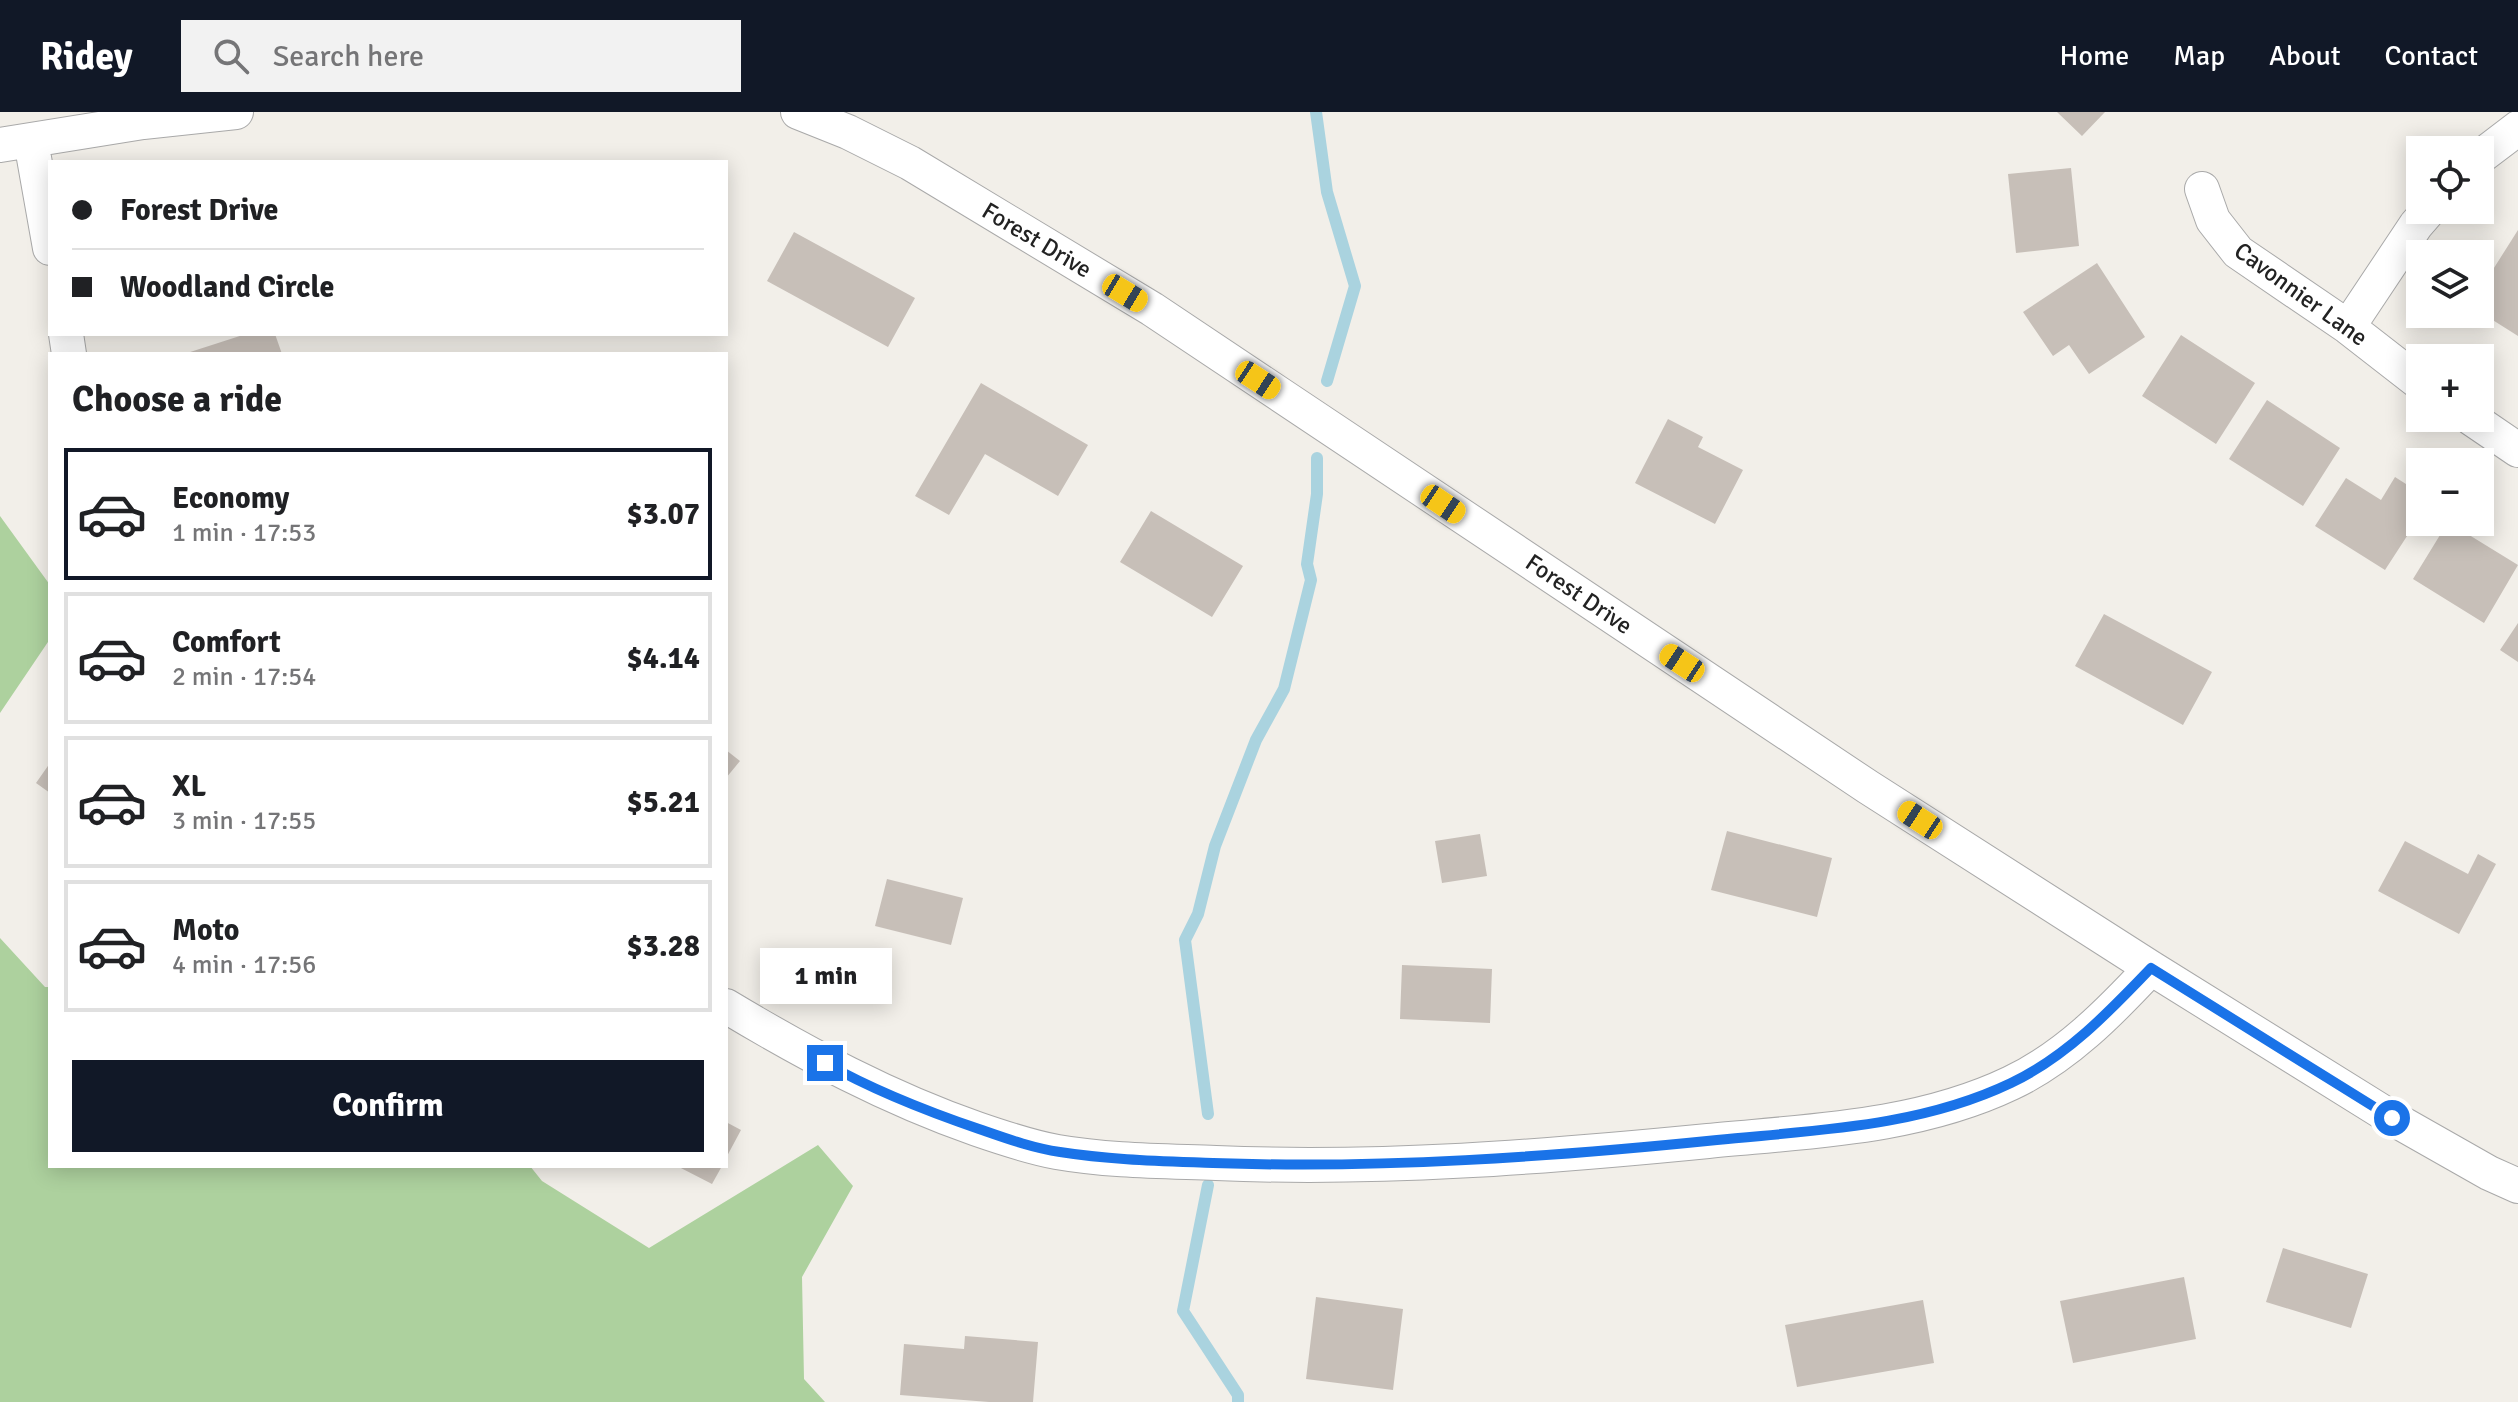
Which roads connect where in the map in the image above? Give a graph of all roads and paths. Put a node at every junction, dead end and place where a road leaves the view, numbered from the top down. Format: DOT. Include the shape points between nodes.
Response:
graph roads {
  1 [pos="236,112"];
  2 [pos="798,112"];
  3 [pos="2518,128"];
  4 [pos="15,143"];
  5 [pos="2494,146"];
  6 [pos="2202,189"];
  7 [pos="2417,224"];
  8 [pos="48,242"];
  9 [pos="2348,327"];
  10 [pos="2406,372"];
  11 [pos="2492,432"];
  12 [pos="2518,450"];
  13 [pos="2151,968"];
  14 [pos="728,1007"];
  15 [pos="2518,1186"];
  1 -- 4 [label="street"];
  2 -- 13 [label="street, Forest Drive" via="910,163 1152,309 1854,778"];
  3 -- 5 [label="street"];
  4 -- 8 [label="street"];
  6 -- 9 [label="street, Cavonnier Lane" via="2213,220 2238,252"];
  7 -- 9 [label="street"];
  9 -- 10 [label="street, Cavonnier Lane"];
  11 -- 12 [label="street"];
  13 -- 14 [label="street" via="2106,1016 2046,1064 2010,1084 1940,1110 1845,1128 1380,1164 1275,1166 1056,1152 940,1116 848,1076"];
  13 -- 15 [label="street, Forest Drive" via="2392,1118"];
}
